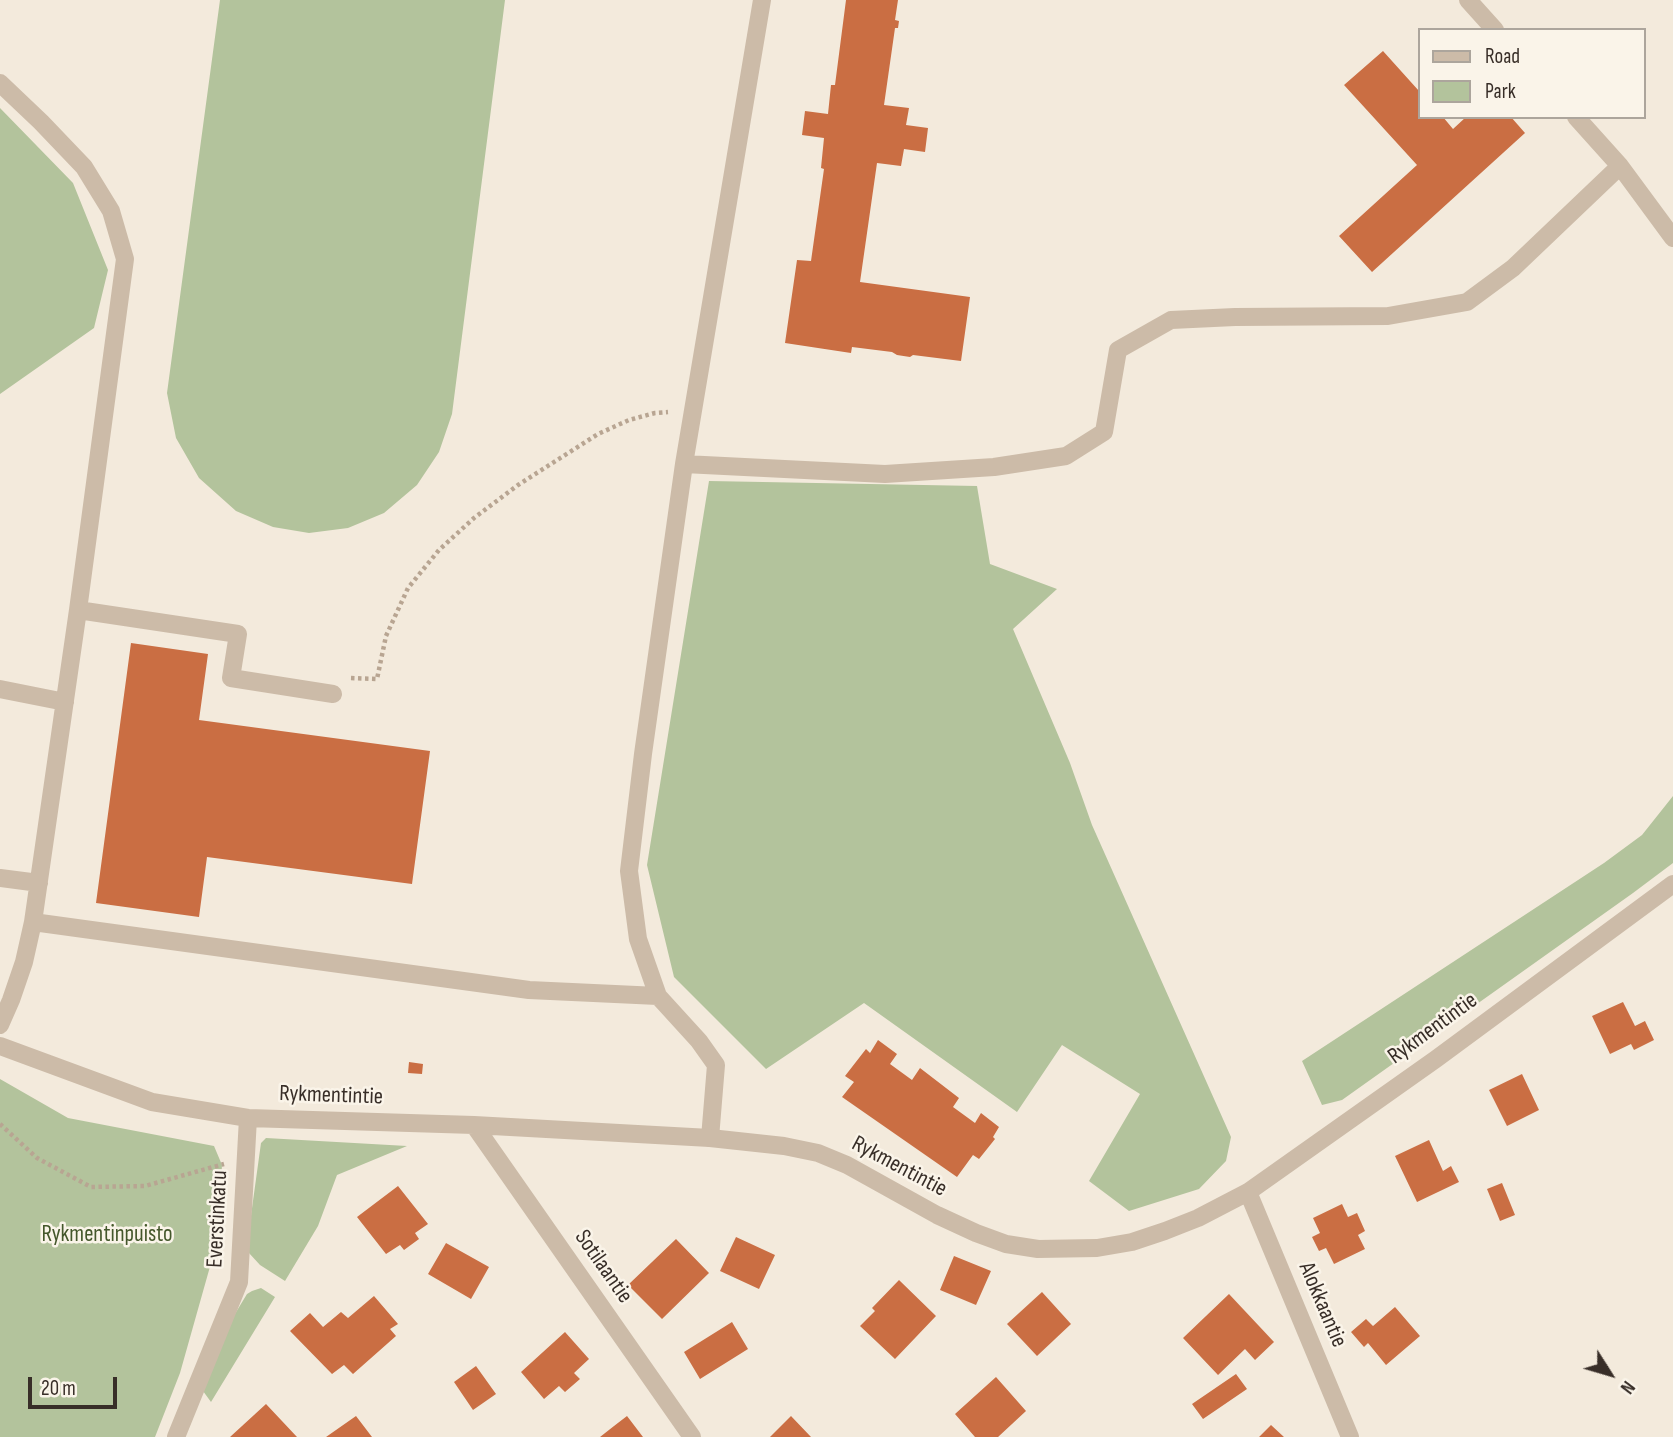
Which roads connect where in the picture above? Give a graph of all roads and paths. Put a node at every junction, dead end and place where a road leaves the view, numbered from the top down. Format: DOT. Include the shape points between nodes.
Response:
graph roads {
  1 [pos="762,0"];
  2 [pos="1468,0"];
  3 [pos="1493,28"];
  4 [pos="0,83"];
  5 [pos="1578,119"];
  6 [pos="1620,166"];
  7 [pos="1673,238"];
  8 [pos="694,410"];
  9 [pos="684,464"];
  10 [pos="78,610"];
  11 [pos="0,689"];
  12 [pos="333,694"];
  13 [pos="65,702"];
  14 [pos="0,878"];
  15 [pos="39,883"];
  16 [pos="1673,884"];
  17 [pos="33,922"];
  18 [pos="658,996"];
  19 [pos="0,1025"];
  20 [pos="0,1046"];
  21 [pos="248,1118"];
  22 [pos="0,1124"];
  23 [pos="474,1125"];
  24 [pos="710,1138"];
  25 [pos="246,1158"];
  26 [pos="1248,1192"];
  27 [pos="176,1437"];
  28 [pos="692,1437"];
  29 [pos="1350,1437"];
  1 -- 8 [label="street"];
  2 -- 3 [label="street"];
  4 -- 10 [label="street" via="84,167 111,211 125,259"];
  5 -- 6 [label="street"];
  6 -- 7 [label="street"];
  6 -- 9 [label="street" via="1513,268 1467,302 1388,316 1171,320 1118,350 1104,432 1066,456 994,467 885,474"];
  8 -- 9 [label="street"];
  8 -- 12 [label="path" via="655,413 598,434 474,518 439,550 408,588 386,636 377,679 341,678"];
  9 -- 18 [label="street" via="629,871 638,939"];
  10 -- 12 [label="street" via="238,634 230,678"];
  10 -- 13 [label="street"];
  11 -- 13 [label="street"];
  13 -- 15 [label="street"];
  14 -- 15 [label="street"];
  15 -- 17 [label="street"];
  16 -- 26 [label="street, Rykmentintie"];
  17 -- 18 [label="street" via="529,990"];
  17 -- 19 [label="street" via="24,962"];
  18 -- 24 [label="street" via="716,1065"];
  20 -- 21 [label="street, Rykmentintie" via="152,1102"];
  21 -- 23 [label="street, Rykmentintie"];
  21 -- 25 [label="street, Everstinkatu"];
  22 -- 25 [label="path" via="37,1158 91,1187 145,1186"];
  23 -- 24 [label="street, Rykmentintie"];
  23 -- 28 [label="street, Sotilaantie"];
  24 -- 26 [label="street, Rykmentintie" via="818,1153 976,1233 1038,1249 1132,1242 1198,1218"];
  25 -- 27 [label="street, Everstinkatu" via="239,1282"];
  26 -- 29 [label="street, Alokkaantie"];
}
